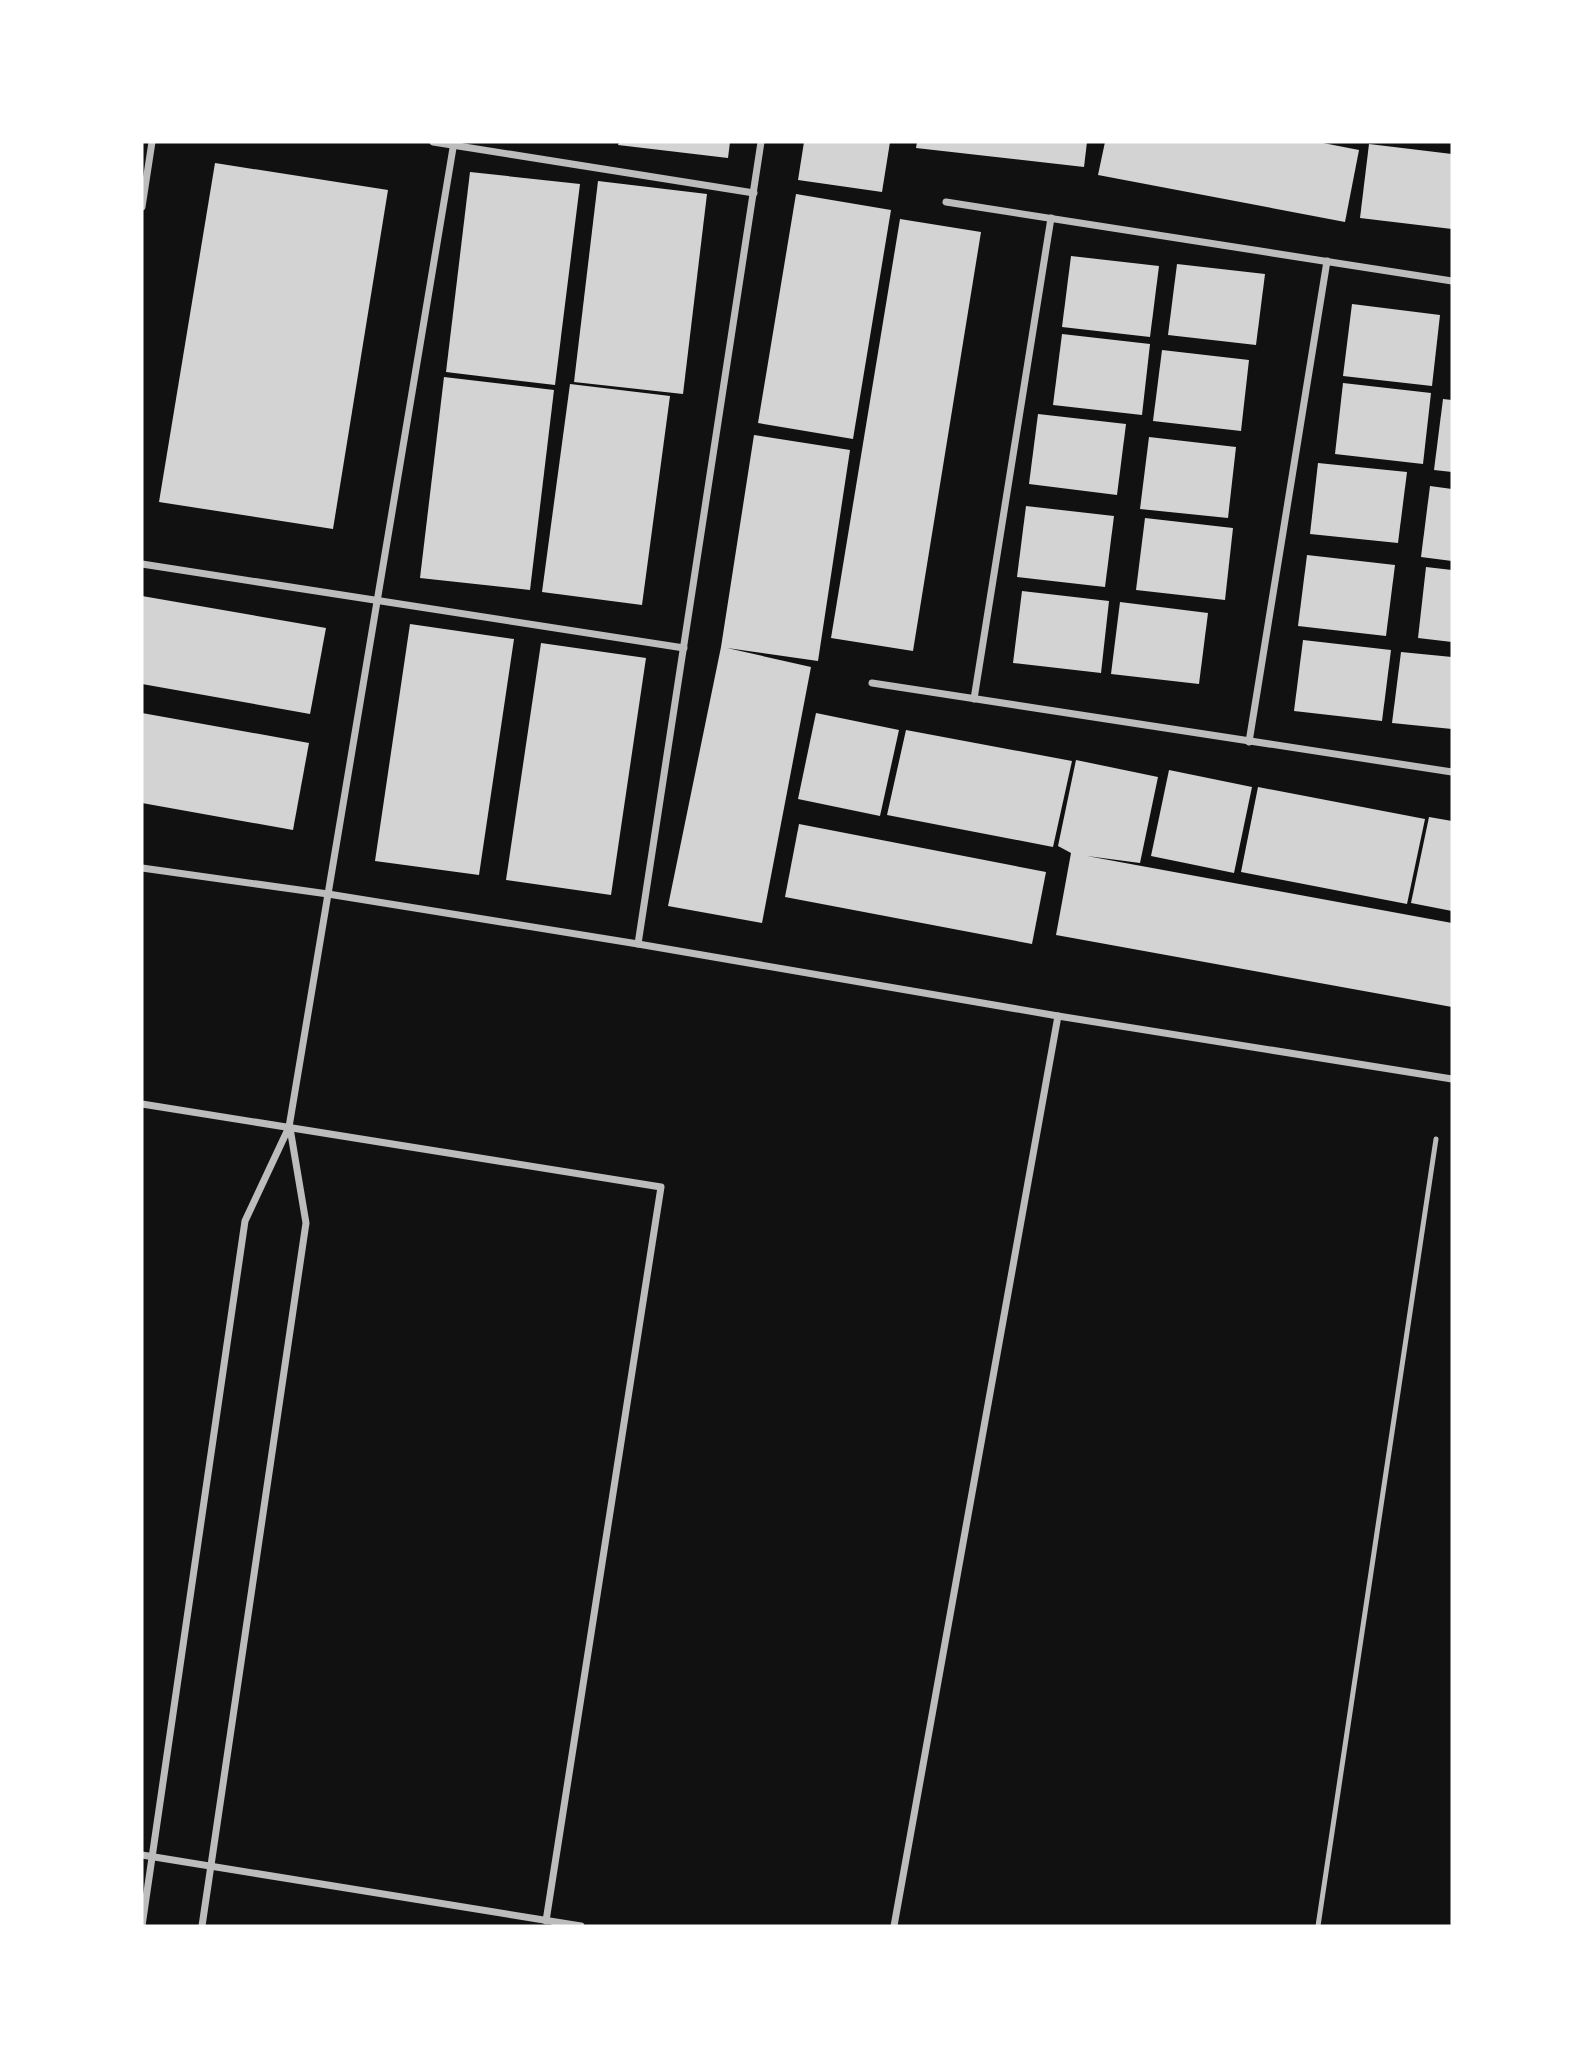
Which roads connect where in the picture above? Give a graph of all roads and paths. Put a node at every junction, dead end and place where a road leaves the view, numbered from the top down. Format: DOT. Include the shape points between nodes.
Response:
graph roads {
  1 [pos="152,142"];
  2 [pos="433,142"];
  3 [pos="761,142"];
  4 [pos="453,143"];
  5 [pos="754,193"];
  6 [pos="946,202"];
  7 [pos="142,207"];
  8 [pos="1051,218"];
  9 [pos="1327,261"];
  10 [pos="1452,281"];
  11 [pos="142,564"];
  12 [pos="377,600"];
  13 [pos="684,648"];
  14 [pos="872,683"];
  15 [pos="974,699"];
  16 [pos="1250,742"];
  17 [pos="1452,772"];
  18 [pos="142,868"];
  19 [pos="328,894"];
  20 [pos="638,944"];
  21 [pos="1058,1016"];
  22 [pos="1452,1079"];
  23 [pos="142,1104"];
  24 [pos="289,1127"];
  25 [pos="1436,1139"];
  26 [pos="142,1854"];
  27 [pos="152,1856"];
  28 [pos="211,1866"];
  29 [pos="546,1921"];
  30 [pos="142,1926"];
  31 [pos="202,1926"];
  32 [pos="581,1926"];
  33 [pos="894,1926"];
  34 [pos="1318,1926"];
  1 -- 7 [label="street"];
  2 -- 4 [label="street"];
  3 -- 5 [label="street"];
  4 -- 5 [label="street"];
  4 -- 12 [label="street"];
  5 -- 13 [label="street"];
  6 -- 8 [label="street"];
  8 -- 9 [label="street"];
  8 -- 15 [label="street"];
  9 -- 10 [label="street"];
  9 -- 16 [label="street"];
  11 -- 12 [label="street"];
  12 -- 13 [label="street"];
  12 -- 19 [label="street"];
  13 -- 20 [label="street"];
  14 -- 15 [label="street"];
  15 -- 16 [label="street"];
  16 -- 17 [label="street"];
  18 -- 19 [label="street"];
  19 -- 20 [label="street"];
  19 -- 24 [label="street"];
  20 -- 21 [label="street"];
  21 -- 22 [label="street"];
  21 -- 33 [label="street"];
  23 -- 24 [label="street"];
  24 -- 27 [label="street" via="245,1221"];
  24 -- 28 [label="street" via="306,1223"];
  24 -- 29 [label="street" via="661,1187"];
  25 -- 34 [label="lane"];
  26 -- 27 [label="street"];
  27 -- 28 [label="street"];
  27 -- 30 [label="street"];
  28 -- 29 [label="street"];
  28 -- 31 [label="street"];
  29 -- 32 [label="street"];
}
